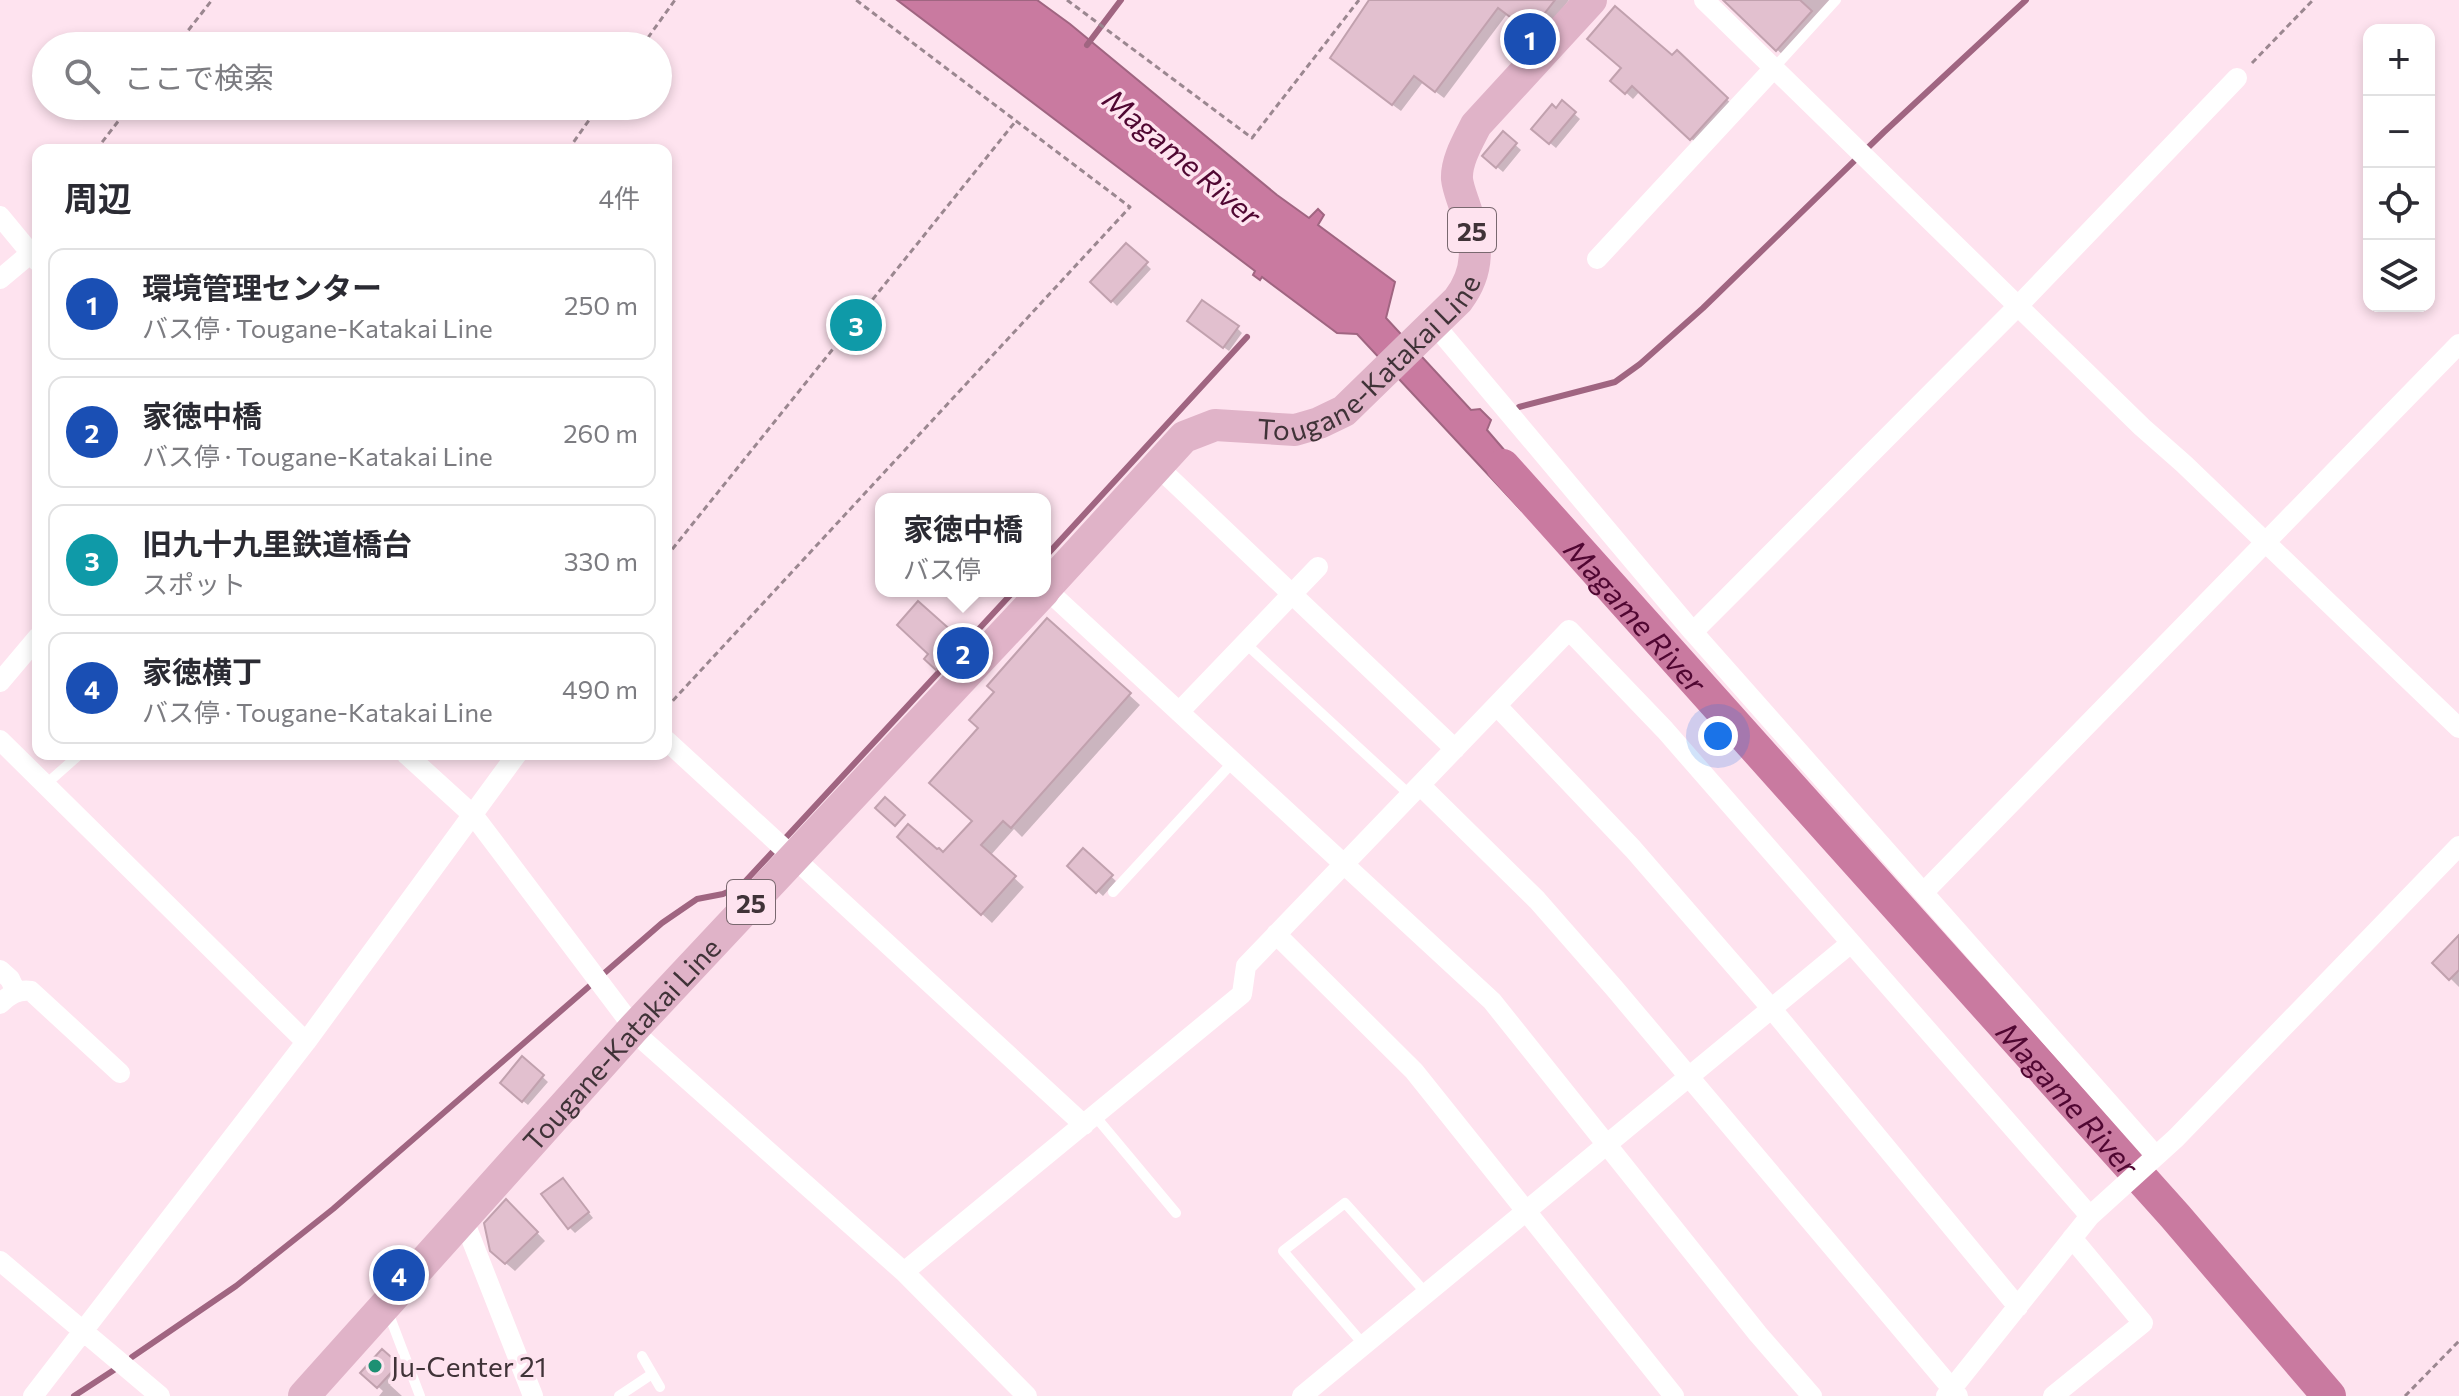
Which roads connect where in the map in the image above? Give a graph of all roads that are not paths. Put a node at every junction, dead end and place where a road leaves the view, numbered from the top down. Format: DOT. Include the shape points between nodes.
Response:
graph roads {
  1 [pos="1591,0"];
  2 [pos="1704,0"];
  3 [pos="1836,0"];
  4 [pos="1774,68"];
  5 [pos="2237,78"];
  6 [pos="0,216"];
  7 [pos="32,256"];
  8 [pos="32,259"];
  9 [pos="1597,259"];
  10 [pos="0,279"];
  11 [pos="2018,306"];
  12 [pos="1434,324"];
  13 [pos="2459,344"];
  14 [pos="1157,466"];
  15 [pos="2263,543"];
  16 [pos="1318,567"];
  17 [pos="1051,583"];
  18 [pos="1292,594"];
  19 [pos="1051,595"];
  20 [pos="1038,597"];
  21 [pos="1693,632"];
  22 [pos="1245,643"];
  23 [pos="32,644"];
  24 [pos="0,682"];
  25 [pos="1497,706"];
  26 [pos="1179,712"];
  27 [pos="2459,728"];
  28 [pos="0,740"];
  29 [pos="672,746"];
  30 [pos="1455,749"];
  31 [pos="73,760"];
  32 [pos="413,760"];
  33 [pos="513,760"];
  34 [pos="1233,762"];
  35 [pos="45,785"];
  36 [pos="1415,790"];
  37 [pos="474,816"];
  38 [pos="2459,846"];
  39 [pos="782,849"];
  40 [pos="1344,864"];
  41 [pos="1113,892"];
  42 [pos="1924,892"];
  43 [pos="1276,934"];
  44 [pos="1851,943"];
  45 [pos="0,970"];
  46 [pos="8,998"];
  47 [pos="1771,1008"];
  48 [pos="634,1028"];
  49 [pos="306,1042"];
  50 [pos="120,1073"];
  51 [pos="1689,1076"];
  52 [pos="1090,1120"];
  53 [pos="1607,1143"];
  54 [pos="2150,1162"];
  55 [pos="1526,1209"];
  56 [pos="1176,1213"];
  57 [pos="2090,1216"];
  58 [pos="463,1218"];
  59 [pos="2072,1238"];
  60 [pos="0,1261"];
  61 [pos="904,1272"];
  62 [pos="1426,1293"];
  63 [pos="386,1305"];
  64 [pos="2018,1307"];
  65 [pos="82,1332"];
  66 [pos="1364,1345"];
  67 [pos="642,1356"];
  68 [pos="652,1374"];
  69 [pos="660,1387"];
  70 [pos="1021,1394"];
  71 [pos="1952,1394"];
  72 [pos="33,1396"];
  73 [pos="160,1396"];
  74 [pos="304,1396"];
  75 [pos="420,1396"];
  76 [pos="533,1396"];
  77 [pos="619,1396"];
  78 [pos="1302,1396"];
  79 [pos="1674,1396"];
  80 [pos="1812,1396"];
  81 [pos="2053,1396"];
  1 -- 12 [label="main road, Tougane-Katakai Line / 25" via="1476,125 1457,177 1475,244 1474,268 1470,285"];
  2 -- 4 [label="street"];
  3 -- 4 [label="lane"];
  4 -- 9 [label="street"];
  4 -- 11 [label="street"];
  5 -- 11 [label="street"];
  6 -- 7 [label="street"];
  8 -- 10 [label="street"];
  11 -- 15 [label="street"];
  11 -- 21 [label="street"];
  12 -- 14 [label="main road, Tougane-Katakai Line / 25" via="1344,411 1295,430 1215,425 1184,437"];
  12 -- 21 [label="street"];
  13 -- 15 [label="street"];
  14 -- 17 [label="main road, Tougane-Katakai Line / 25"];
  14 -- 18 [label="street"];
  15 -- 27 [label="street"];
  15 -- 42 [label="street"];
  16 -- 18 [label="street"];
  18 -- 22 [label="street"];
  18 -- 30 [label="street"];
  19 -- 26 [label="street"];
  20 -- 39 [label="main road, Tougane-Katakai Line / 25"];
  21 -- 42 [label="street"];
  22 -- 26 [label="street"];
  22 -- 36 [label="lane"];
  23 -- 24 [label="street"];
  25 -- 30 [label="street"];
  25 -- 44 [label="street" via="1569,630 1665,730"];
  25 -- 47 [label="street" via="1633,849"];
  26 -- 34 [label="street"];
  28 -- 35 [label="street"];
  29 -- 39 [label="street"];
  30 -- 36 [label="street"];
  31 -- 35 [label="lane"];
  32 -- 37 [label="street"];
  33 -- 37 [label="street"];
  34 -- 40 [label="street"];
  34 -- 41 [label="lane"];
  35 -- 49 [label="street"];
  36 -- 40 [label="street"];
  36 -- 51 [label="street" via="1537,900"];
  37 -- 48 [label="street"];
  37 -- 49 [label="street"];
  38 -- 54 [label="street"];
  39 -- 48 [label="main road, Tougane-Katakai Line / 25"];
  39 -- 52 [label="street"];
  40 -- 43 [label="street"];
  40 -- 53 [label="street" via="1492,1001"];
  42 -- 54 [label="street"];
  43 -- 52 [label="street" via="1246,966 1242,994"];
  43 -- 55 [label="street" via="1414,1071"];
  44 -- 47 [label="street"];
  44 -- 57 [label="street"];
  45 -- 46 [label="street" via="10,979"];
  46 -- 50 [label="street" via="31,991"];
  47 -- 51 [label="street"];
  47 -- 64 [label="street"];
  48 -- 58 [label="main road, Tougane-Katakai Line / 25"];
  48 -- 61 [label="street"];
  49 -- 65 [label="street"];
  51 -- 53 [label="street"];
  51 -- 71 [label="street"];
  52 -- 56 [label="lane"];
  52 -- 61 [label="street"];
  53 -- 55 [label="street"];
  53 -- 80 [label="street"];
  54 -- 57 [label="street"];
  55 -- 62 [label="street"];
  55 -- 79 [label="street"];
  57 -- 59 [label="street"];
  58 -- 63 [label="main road, Tougane-Katakai Line / 25"];
  58 -- 76 [label="street"];
  59 -- 64 [label="street"];
  59 -- 81 [label="street" via="2143,1323"];
  60 -- 65 [label="street"];
  61 -- 70 [label="street"];
  62 -- 66 [label="street"];
  62 -- 66 [label="lane" via="1345,1203 1283,1251"];
  63 -- 74 [label="main road, Tougane-Katakai Line / 25"];
  63 -- 75 [label="lane"];
  64 -- 71 [label="street"];
  65 -- 72 [label="street"];
  65 -- 73 [label="street"];
  66 -- 78 [label="street"];
  67 -- 68 [label="lane"];
  68 -- 69 [label="lane"];
  68 -- 77 [label="lane"];
}
